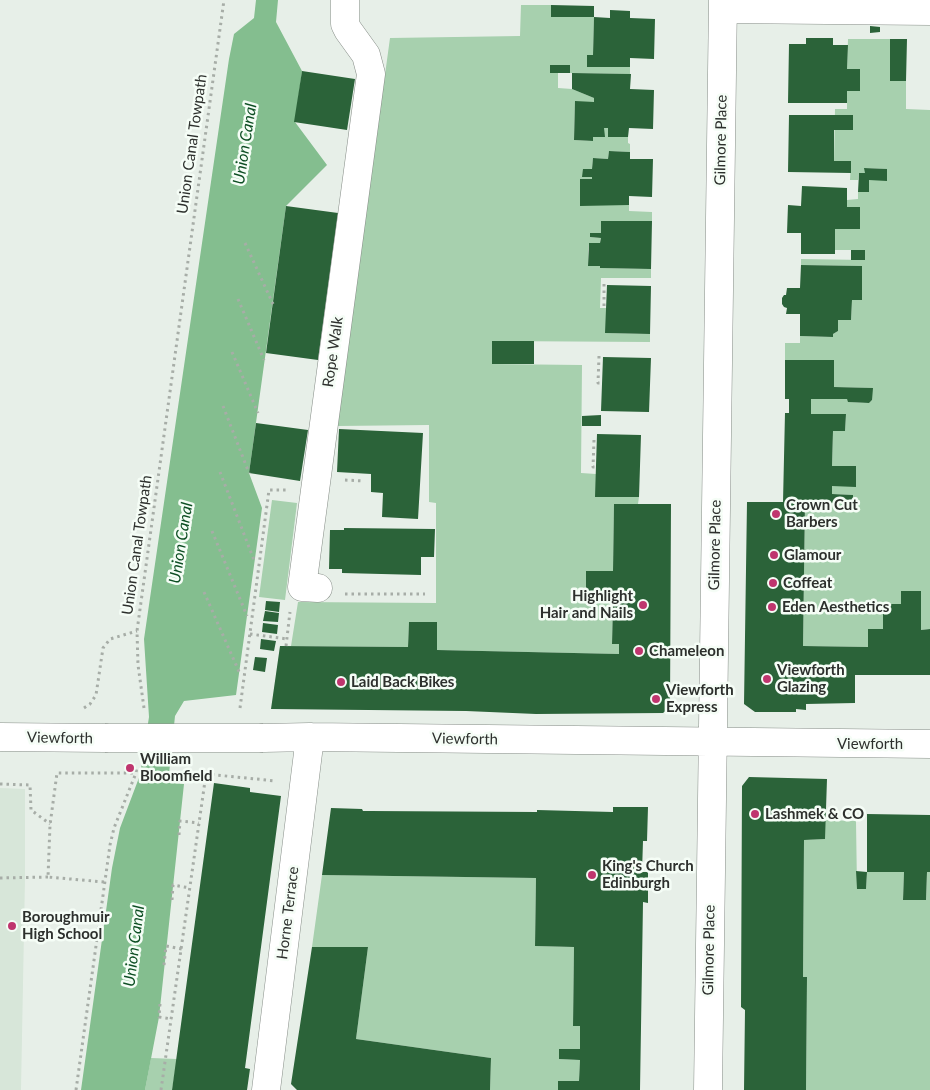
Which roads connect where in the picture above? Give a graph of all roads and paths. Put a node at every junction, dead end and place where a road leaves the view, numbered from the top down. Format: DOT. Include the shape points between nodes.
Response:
graph roads {
  1 [pos="224,0"];
  2 [pos="345,0"];
  3 [pos="723,5"];
  4 [pos="930,11"];
  5 [pos="245,243"];
  6 [pos="604,284"];
  7 [pos="238,299"];
  8 [pos="272,304"];
  9 [pos="606,307"];
  10 [pos="232,352"];
  11 [pos="598,356"];
  12 [pos="264,360"];
  13 [pos="602,383"];
  14 [pos="223,406"];
  15 [pos="258,413"];
  16 [pos="594,440"];
  17 [pos="596,467"];
  18 [pos="220,472"];
  19 [pos="249,474"];
  20 [pos="314,490"];
  21 [pos="212,531"];
  22 [pos="254,560"];
  23 [pos="318,588"];
  24 [pos="204,592"];
  25 [pos="425,594"];
  26 [pos="247,616"];
  27 [pos="137,630"];
  28 [pos="250,634"];
  29 [pos="287,639"];
  30 [pos="240,674"];
  31 [pos="231,709"];
  32 [pos="144,710"];
  33 [pos="76,711"];
  34 [pos="0,737"];
  35 [pos="310,737"];
  36 [pos="712,743"];
  37 [pos="930,744"];
  38 [pos="137,764"];
  39 [pos="136,773"];
  40 [pos="0,784"];
  41 [pos="304,784"];
  42 [pos="199,823"];
  43 [pos="50,825"];
  44 [pos="178,835"];
  45 [pos="48,877"];
  46 [pos="0,878"];
  47 [pos="104,882"];
  48 [pos="190,888"];
  49 [pos="172,900"];
  50 [pos="182,949"];
  51 [pos="164,965"];
  52 [pos="160,1004"];
  53 [pos="172,1019"];
  54 [pos="76,1090"];
  55 [pos="161,1090"];
  56 [pos="266,1090"];
  57 [pos="708,1090"];
  1 -- 27 [label="path, Union Canal Towpath"];
  2 -- 20 [label="street, Rope Walk" via="345,24 366,55 371,74"];
  3 -- 4 [label="street"];
  3 -- 36 [label="street, Gilmore Place"];
  5 -- 8 [label="path"];
  6 -- 9 [label="path"];
  7 -- 12 [label="path"];
  10 -- 15 [label="path"];
  11 -- 13 [label="path" via="598,383"];
  14 -- 19 [label="path"];
  16 -- 17 [label="path" via="593,467"];
  18 -- 22 [label="path"];
  20 -- 23 [label="street, Rope Walk" via="302,588"];
  20 -- 28 [label="path" via="269,490"];
  21 -- 26 [label="path"];
  23 -- 25 [label="path" via="325,594"];
  24 -- 30 [label="path"];
  27 -- 32 [label="path, Union Canal Towpath"];
  27 -- 33 [label="path" via="106,643 96,695 90,704"];
  28 -- 29 [label="path"];
  28 -- 31 [label="path" via="240,708"];
  34 -- 35 [label="street, Viewforth, bridge"];
  35 -- 36 [label="street, Viewforth"];
  35 -- 41 [label="street, Horne Terrace"];
  36 -- 37 [label="street, Viewforth"];
  36 -- 57 [label="street, Gilmore Place"];
  38 -- 39 [label="path"];
  39 -- 43 [label="path" via="57,773"];
  39 -- 47 [label="path" via="114,828"];
  40 -- 43 [label="path" via="30,785 31,810"];
  41 -- 42 [label="path" via="206,774"];
  41 -- 56 [label="street, Horne Terrace"];
  42 -- 44 [label="path" via="180,821"];
  42 -- 48 [label="path"];
  43 -- 45 [label="path"];
  45 -- 46 [label="path"];
  45 -- 47 [label="path"];
  47 -- 54 [label="path"];
  48 -- 49 [label="path" via="173,886"];
  48 -- 50 [label="path"];
  50 -- 51 [label="path" via="166,946"];
  50 -- 53 [label="path"];
  52 -- 53 [label="path" via="158,1017"];
  53 -- 55 [label="path"];
}
